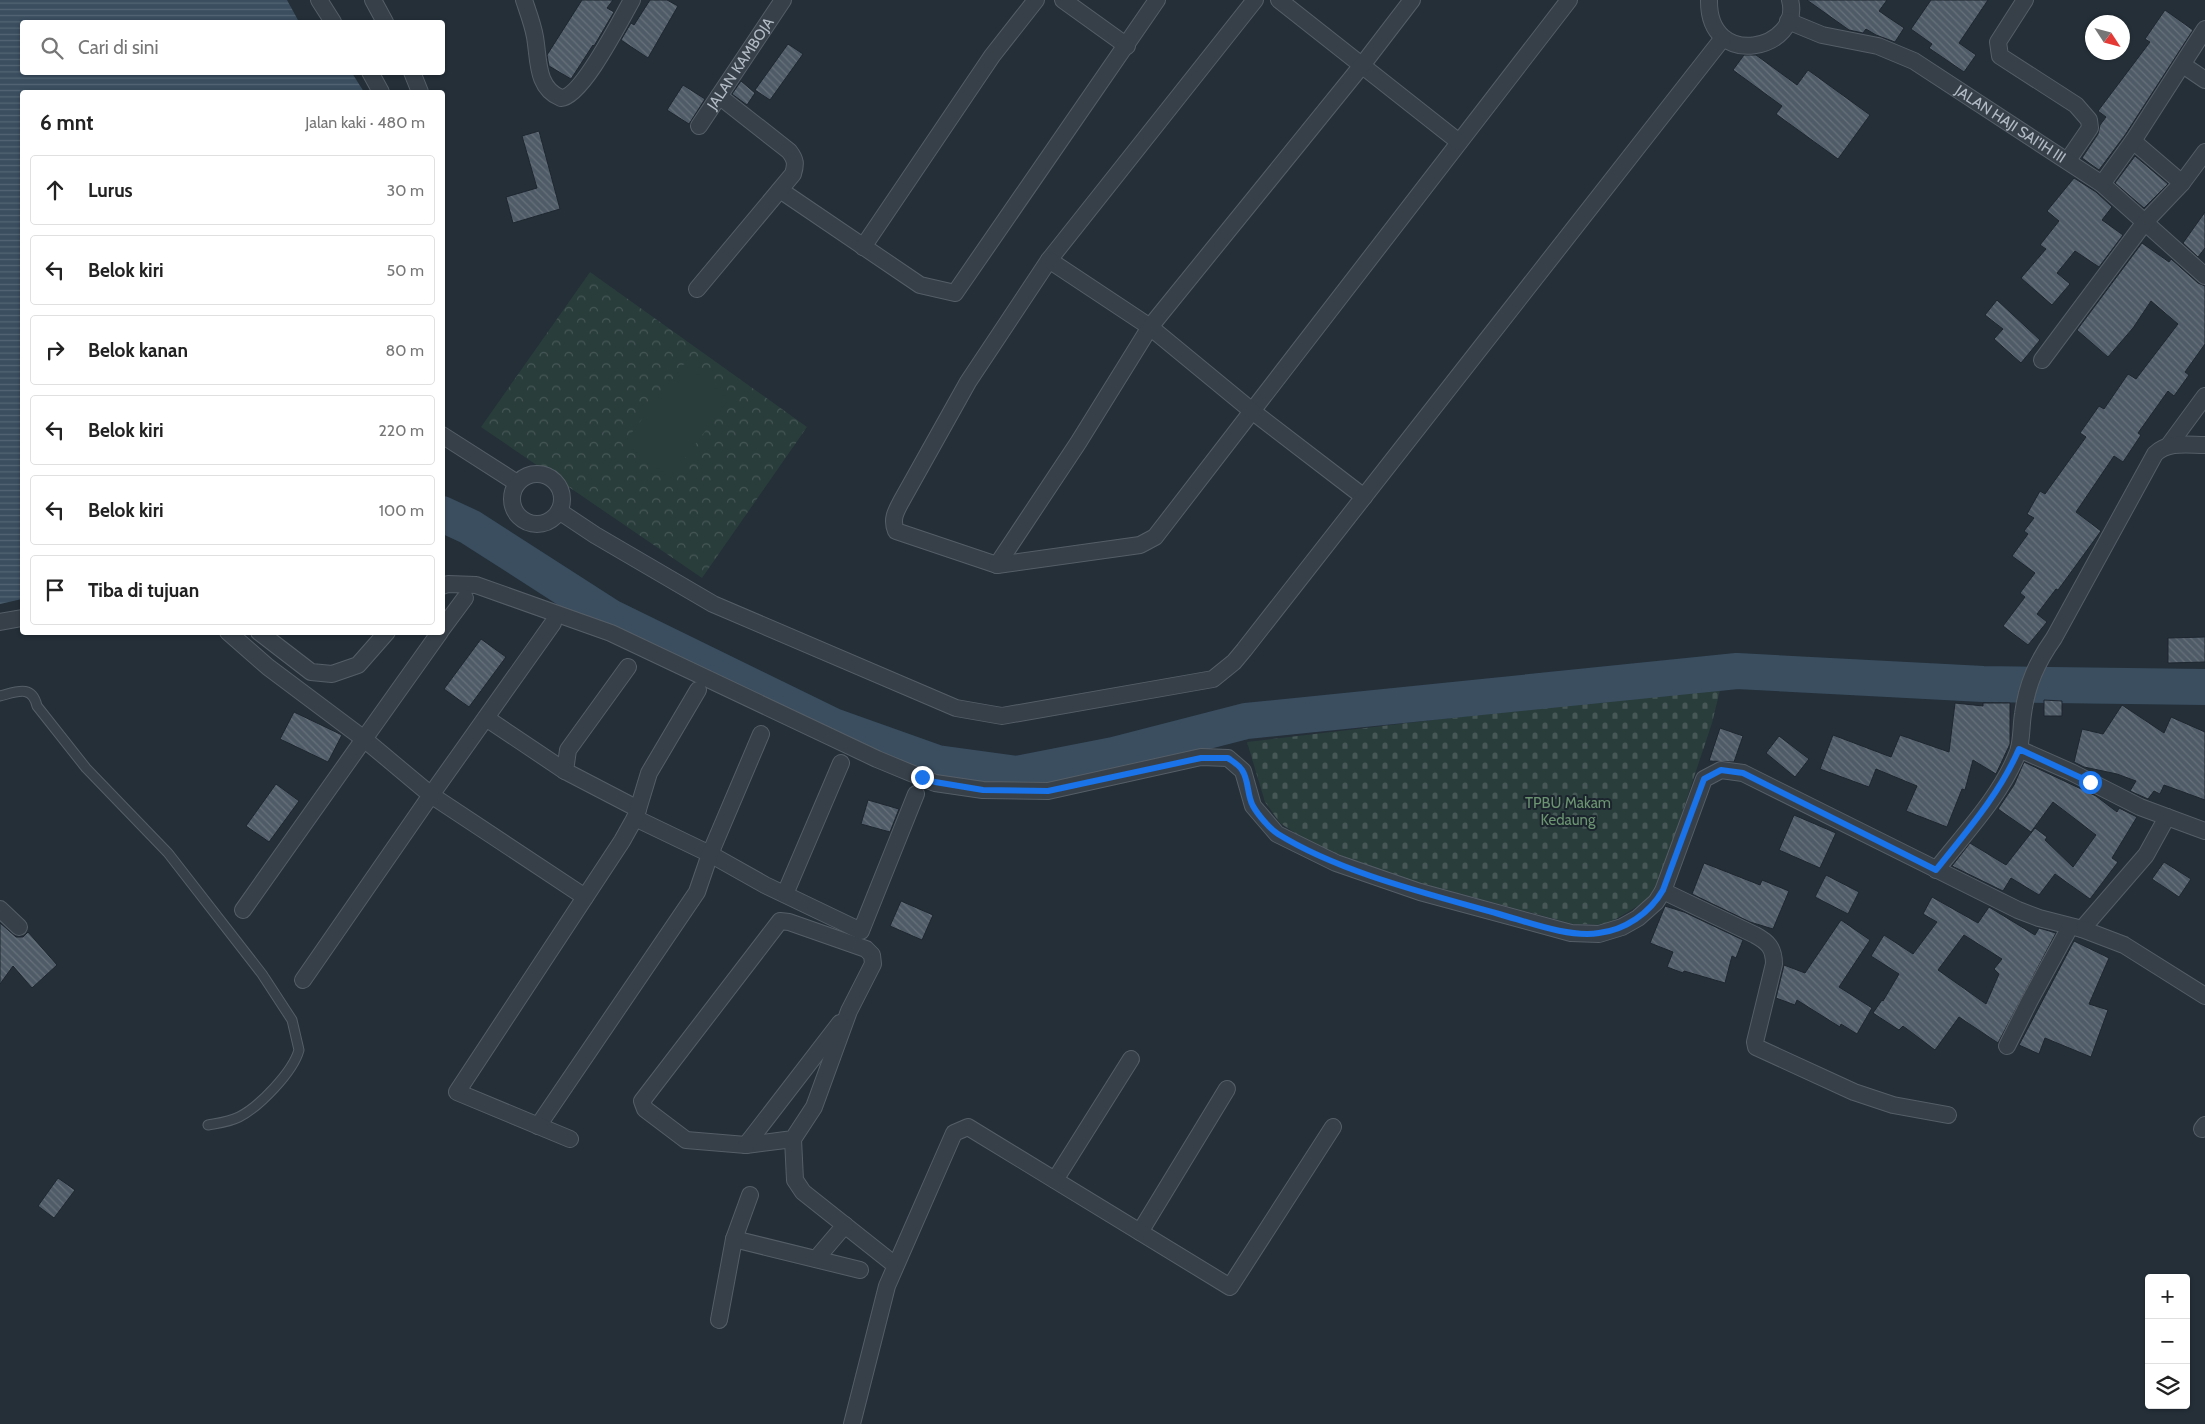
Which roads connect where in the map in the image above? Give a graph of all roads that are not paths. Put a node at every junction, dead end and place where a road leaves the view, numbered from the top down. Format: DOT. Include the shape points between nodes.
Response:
graph roads {
  1 [pos="319,0"];
  2 [pos="373,0"];
  3 [pos="524,0"];
  4 [pos="632,0"];
  5 [pos="783,0"];
  6 [pos="1036,0"];
  7 [pos="1063,0"];
  8 [pos="1157,0"];
  9 [pos="1255,0"];
  10 [pos="1279,0"];
  11 [pos="1412,0"];
  12 [pos="1569,0"];
  13 [pos="1709,0"];
  14 [pos="1790,0"];
  15 [pos="2025,0"];
  16 [pos="332,20"];
  17 [pos="384,20"];
  18 [pos="1788,21"];
  19 [pos="2205,29"];
  20 [pos="1723,38"];
  21 [pos="1127,46"];
  22 [pos="1363,64"];
  23 [pos="2183,65"];
  24 [pos="372,75"];
  25 [pos="413,75"];
  26 [pos="2205,80"];
  27 [pos="380,90"];
  28 [pos="419,90"];
  29 [pos="719,96"];
  30 [pos="699,126"];
  31 [pos="2133,141"];
  32 [pos="1459,142"];
  33 [pos="2205,152"];
  34 [pos="2068,160"];
  35 [pos="2182,183"];
  36 [pos="2102,184"];
  37 [pos="780,190"];
  38 [pos="2146,222"];
  39 [pos="863,247"];
  40 [pos="1049,260"];
  41 [pos="2205,276"];
  42 [pos="697,289"];
  43 [pos="1150,326"];
  44 [pos="2042,360"];
  45 [pos="2205,396"];
  46 [pos="1252,411"];
  47 [pos="445,436"];
  48 [pos="2169,445"];
  49 [pos="2205,445"];
  50 [pos="517,483"];
  51 [pos="1364,497"];
  52 [pos="559,511"];
  53 [pos="997,565"];
  54 [pos="445,585"];
  55 [pos="464,598"];
  56 [pos="20,618"];
  57 [pos="0,622"];
  58 [pos="553,623"];
  59 [pos="445,625"];
  60 [pos="231,635"];
  61 [pos="263,635"];
  62 [pos="384,635"];
  63 [pos="438,635"];
  64 [pos="628,668"];
  65 [pos="698,690"];
  66 [pos="0,696"];
  67 [pos="486,718"];
  68 [pos="761,734"];
  69 [pos="364,739"];
  70 [pos="2019,749"];
  71 [pos="841,763"];
  72 [pos="565,771"];
  73 [pos="916,794"];
  74 [pos="431,795"];
  75 [pos="637,814"];
  76 [pos="2167,817"];
  77 [pos="2205,831"];
  78 [pos="710,854"];
  79 [pos="1936,870"];
  80 [pos="1663,890"];
  81 [pos="784,894"];
  82 [pos="585,898"];
  83 [pos="0,909"];
  84 [pos="243,910"];
  85 [pos="19,927"];
  86 [pos="2076,928"];
  87 [pos="302,980"];
  88 [pos="2205,996"];
  89 [pos="849,1012"];
  90 [pos="2008,1046"];
  91 [pos="1131,1060"];
  92 [pos="1227,1089"];
  93 [pos="1948,1115"];
  94 [pos="208,1126"];
  95 [pos="538,1126"];
  96 [pos="1333,1127"];
  97 [pos="570,1139"];
  98 [pos="746,1145"];
  99 [pos="793,1146"];
  100 [pos="1055,1180"];
  101 [pos="750,1195"];
  102 [pos="844,1225"];
  103 [pos="1140,1232"];
  104 [pos="734,1239"];
  105 [pos="816,1259"];
  106 [pos="895,1265"];
  107 [pos="860,1270"];
  108 [pos="719,1320"];
  109 [pos="852,1424"];
  1 -- 16 [label="street"];
  2 -- 17 [label="street"];
  3 -- 4 [label="street" via="542,80 561,98 569,96 588,74"];
  5 -- 29 [label="street, JALAN KAMBOJA"];
  6 -- 39 [label="street" via="992,56"];
  7 -- 21 [label="street"];
  8 -- 21 [label="street"];
  9 -- 40 [label="street"];
  10 -- 22 [label="street"];
  11 -- 22 [label="street"];
  12 -- 32 [label="street"];
  13 -- 20 [label="street" via="1709,14"];
  14 -- 18 [label="street"];
  15 -- 34 [label="street" via="1998,42 2000,56 2076,105 2089,120 2090,128"];
  18 -- 20 [label="street" via="1777,37 1760,46 1740,46"];
  18 -- 34 [label="street, JALAN HAJI SAI'IH III" via="1822,35 1878,46 1914,61"];
  19 -- 23 [label="street"];
  20 -- 51 [label="street"];
  21 -- 39 [label="street" via="954,293 920,285"];
  22 -- 32 [label="street"];
  22 -- 43 [label="street"];
  23 -- 26 [label="street"];
  23 -- 31 [label="street"];
  24 -- 27 [label="street"];
  25 -- 28 [label="street"];
  29 -- 30 [label="street, JALAN KAMBOJA"];
  29 -- 37 [label="street" via="795,159 792,174"];
  31 -- 35 [label="street"];
  31 -- 36 [label="street"];
  32 -- 46 [label="street"];
  33 -- 35 [label="street"];
  34 -- 36 [label="street, JALAN HAJI SAI'IH III"];
  35 -- 38 [label="street"];
  36 -- 38 [label="street, JALAN HAJI SAI'IH III"];
  37 -- 39 [label="street"];
  37 -- 42 [label="street"];
  38 -- 41 [label="street, JALAN HAJI SAI'IH III"];
  38 -- 44 [label="street"];
  40 -- 43 [label="street"];
  40 -- 53 [label="street" via="968,382 893,518 896,531"];
  43 -- 46 [label="street"];
  43 -- 53 [label="street"];
  45 -- 48 [label="street"];
  46 -- 51 [label="street"];
  46 -- 53 [label="street" via="1155,538 1140,545"];
  47 -- 50 [label="street"];
  48 -- 49 [label="street"];
  48 -- 70 [label="street" via="2155,454 2054,638 2039,659 2026,694"];
  50 -- 52 [label="street" via="534,474 551,478 561,491"];
  50 -- 52 [label="street" via="512,505 521,519 535,525 544,524"];
  51 -- 52 [label="street" via="1234,662 1213,678 1002,716 956,708 713,604"];
  54 -- 80 [label="street" via="476,585 611,633 870,755 935,782 983,790 1048,791 1201,758 1228,758 1243,771 1253,806 1276,834 1336,862 1420,892 1571,933 1599,934 1638,918 1656,902"];
  55 -- 59 [label="street"];
  56 -- 57 [label="street"];
  58 -- 67 [label="street"];
  60 -- 69 [label="street" via="268,667"];
  61 -- 62 [label="street" via="311,672 332,674 358,666"];
  63 -- 69 [label="street"];
  64 -- 72 [label="street" via="568,750"];
  65 -- 75 [label="street" via="650,773"];
  66 -- 94 [label="lane" via="21,691 34,696 36,706 86,768 168,853 192,883 262,974 292,1020 299,1050 286,1072 248,1112"];
  67 -- 72 [label="street"];
  67 -- 74 [label="street"];
  68 -- 78 [label="street"];
  69 -- 74 [label="street"];
  69 -- 84 [label="street"];
  70 -- 76 [label="street"];
  70 -- 79 [label="street" via="1996,793"];
  71 -- 81 [label="street"];
  72 -- 75 [label="street"];
  73 -- 81 [label="street" via="861,931"];
  74 -- 82 [label="street"];
  74 -- 87 [label="street"];
  75 -- 78 [label="street"];
  75 -- 82 [label="street"];
  76 -- 77 [label="street"];
  76 -- 86 [label="street" via="2146,855"];
  78 -- 81 [label="street"];
  78 -- 95 [label="street" via="697,892"];
  79 -- 80 [label="street" via="1743,773 1721,770 1704,779"];
  79 -- 86 [label="street" via="2018,910"];
  80 -- 93 [label="street" via="1755,934 1771,947 1774,964 1756,1047 1854,1092"];
  82 -- 95 [label="street" via="457,1092"];
  83 -- 85 [label="street"];
  86 -- 88 [label="street" via="2124,945"];
  86 -- 90 [label="street" via="2028,1002"];
  89 -- 98 [label="street"];
  89 -- 98 [label="street" via="873,964 872,955 866,949 780,921 642,1101 645,1109 686,1140"];
  89 -- 99 [label="street" via="814,1107"];
  91 -- 100 [label="street"];
  92 -- 103 [label="street"];
  95 -- 97 [label="street"];
  96 -- 103 [label="street" via="1230,1287"];
  98 -- 99 [label="street"];
  99 -- 102 [label="street" via="795,1180 803,1192"];
  100 -- 103 [label="street"];
  100 -- 106 [label="street" via="968,1127 954,1132"];
  101 -- 104 [label="street"];
  102 -- 105 [label="street"];
  102 -- 106 [label="street"];
  104 -- 105 [label="street"];
  104 -- 108 [label="street"];
  105 -- 107 [label="street"];
  106 -- 109 [label="street"];
}
